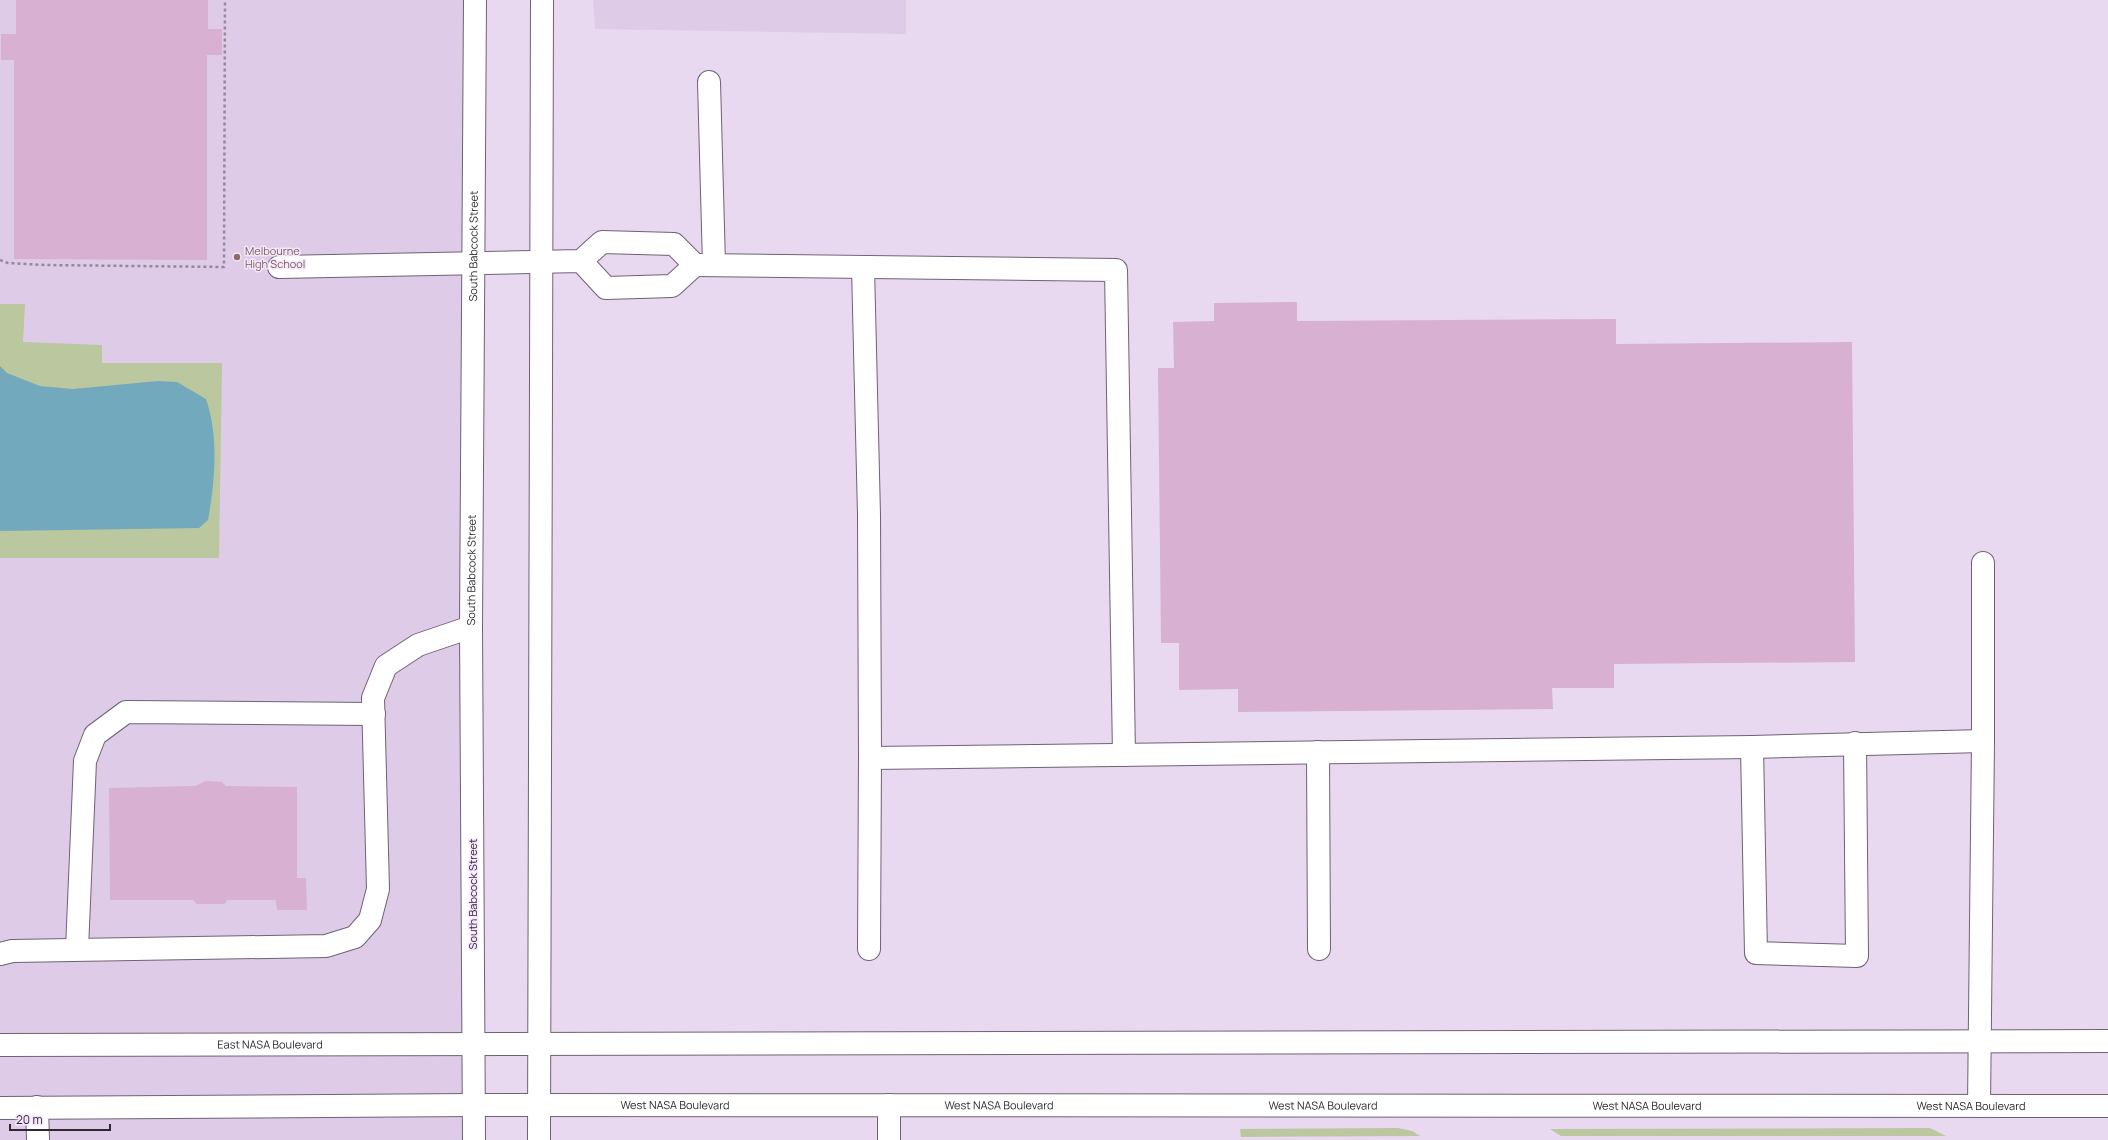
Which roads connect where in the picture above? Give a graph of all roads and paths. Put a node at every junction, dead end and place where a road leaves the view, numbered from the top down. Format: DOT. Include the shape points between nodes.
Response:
graph roads {
  1 [pos="225,0"];
  2 [pos="475,0"];
  3 [pos="542,0"];
  4 [pos="709,82"];
  5 [pos="0,260"];
  6 [pos="541,261"];
  7 [pos="581,261"];
  8 [pos="475,263"];
  9 [pos="704,265"];
  10 [pos="279,267"];
  11 [pos="863,267"];
  12 [pos="1983,563"];
  13 [pos="471,627"];
  14 [pos="374,714"];
  15 [pos="1983,741"];
  16 [pos="1855,743"];
  17 [pos="1752,747"];
  18 [pos="1318,752"];
  19 [pos="1124,755"];
  20 [pos="870,758"];
  21 [pos="77,949"];
  22 [pos="869,949"];
  23 [pos="1319,949"];
  24 [pos="0,954"];
  25 [pos="1979,1041"];
  26 [pos="2108,1041"];
  27 [pos="473,1044"];
  28 [pos="540,1044"];
  29 [pos="0,1045"];
  30 [pos="473,1105"];
  31 [pos="539,1105"];
  32 [pos="889,1105"];
  33 [pos="1979,1106"];
  34 [pos="2108,1106"];
  35 [pos="37,1107"];
  36 [pos="0,1108"];
  37 [pos="38,1140"];
  38 [pos="474,1140"];
  39 [pos="539,1140"];
  40 [pos="889,1140"];
  1 -- 5 [label="path" via="224,267 45,265 8,263"];
  2 -- 8 [label="main road, South Babcock Street"];
  3 -- 6 [label="main road"];
  4 -- 9 [label="main road"];
  6 -- 7 [label="main road"];
  6 -- 8 [label="main road"];
  6 -- 28 [label="main road"];
  7 -- 9 [label="main road" via="602,242 674,244"];
  7 -- 9 [label="main road" via="606,288 672,286"];
  8 -- 10 [label="main road"];
  8 -- 13 [label="main road, South Babcock Street"];
  9 -- 11 [label="main road"];
  11 -- 19 [label="main road" via="1116,270"];
  11 -- 20 [label="main road" via="869,515"];
  12 -- 15 [label="main road"];
  13 -- 14 [label="main road" via="418,645 386,666 373,698"];
  13 -- 27 [label="main road, South Babcock Street"];
  14 -- 21 [label="main road" via="126,712 95,735 85,760"];
  14 -- 21 [label="main road" via="378,889 370,920 355,937 326,946"];
  15 -- 16 [label="main road"];
  15 -- 25 [label="main road"];
  16 -- 17 [label="main road"];
  16 -- 17 [label="main road" via="1857,956 1756,953"];
  17 -- 18 [label="main road"];
  18 -- 19 [label="main road"];
  18 -- 23 [label="main road"];
  19 -- 20 [label="main road"];
  20 -- 22 [label="main road"];
  21 -- 24 [label="main road" via="12,950"];
  25 -- 26 [label="main road"];
  25 -- 28 [label="main road"];
  25 -- 33 [label="main road"];
  27 -- 28 [label="main road, East NASA Boulevard"];
  27 -- 29 [label="main road, East NASA Boulevard"];
  27 -- 30 [label="main road, South Babcock Street"];
  28 -- 31 [label="main road"];
  30 -- 31 [label="main road"];
  30 -- 35 [label="main road"];
  30 -- 38 [label="main road, South Babcock Street"];
  31 -- 32 [label="main road, West NASA Boulevard"];
  31 -- 39 [label="main road"];
  32 -- 33 [label="main road, West NASA Boulevard"];
  32 -- 40 [label="main road"];
  33 -- 34 [label="main road, West NASA Boulevard"];
  35 -- 36 [label="main road"];
  35 -- 37 [label="main road"];
}
